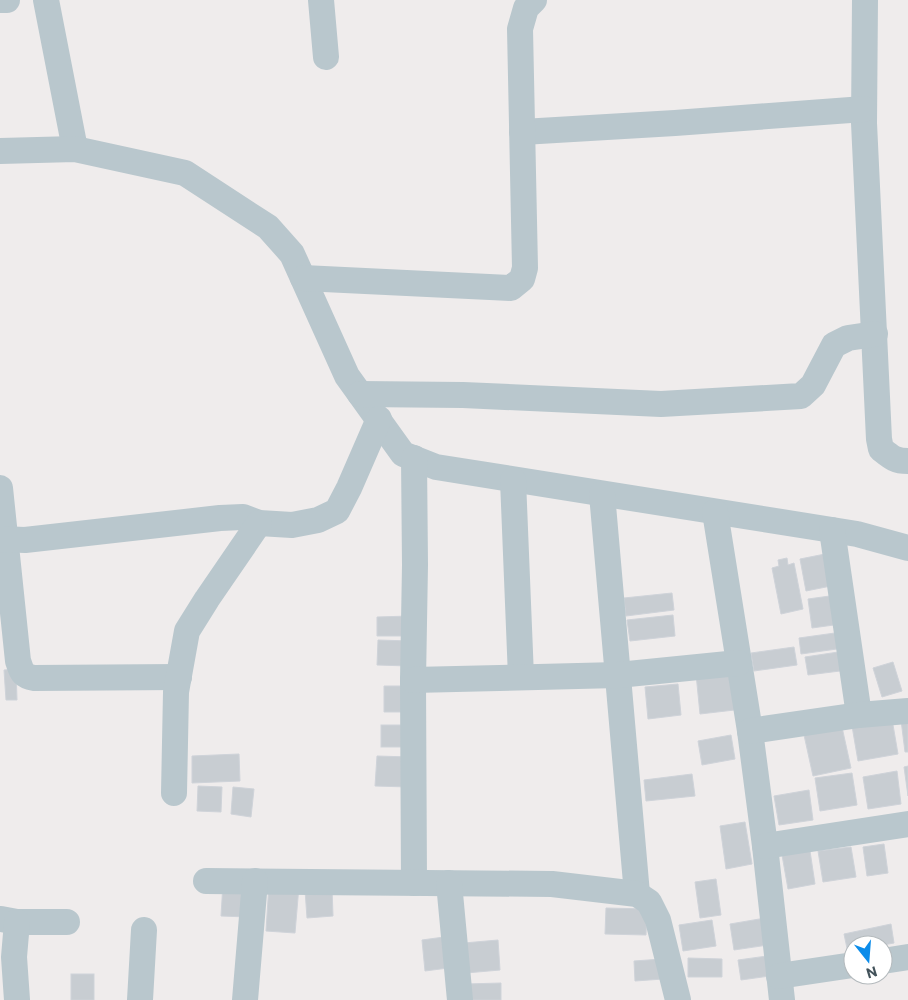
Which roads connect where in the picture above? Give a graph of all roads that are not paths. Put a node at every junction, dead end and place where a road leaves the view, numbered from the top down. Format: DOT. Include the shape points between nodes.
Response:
graph roads {
  1 [pos="0,0"];
  2 [pos="7,0"];
  3 [pos="46,0"];
  4 [pos="321,0"];
  5 [pos="534,0"];
  6 [pos="865,0"];
  7 [pos="326,57"];
  8 [pos="864,109"];
  9 [pos="522,132"];
  10 [pos="76,149"];
  11 [pos="0,151"];
  12 [pos="303,278"];
  13 [pos="874,334"];
  14 [pos="360,394"];
  15 [pos="379,419"];
  16 [pos="414,458"];
  17 [pos="908,461"];
  18 [pos="513,480"];
  19 [pos="0,488"];
  20 [pos="602,494"];
  21 [pos="715,512"];
  22 [pos="260,523"];
  23 [pos="832,530"];
  24 [pos="3,539"];
  25 [pos="908,548"];
  26 [pos="9,661"];
  27 [pos="738,663"];
  28 [pos="618,675"];
  29 [pos="179,677"];
  30 [pos="521,677"];
  31 [pos="412,680"];
  32 [pos="908,711"];
  33 [pos="859,716"];
  34 [pos="750,731"];
  35 [pos="174,793"];
  36 [pos="908,824"];
  37 [pos="765,846"];
  38 [pos="206,881"];
  39 [pos="256,881"];
  40 [pos="414,883"];
  41 [pos="449,883"];
  42 [pos="637,894"];
  43 [pos="8,920"];
  44 [pos="67,922"];
  45 [pos="144,930"];
  46 [pos="908,957"];
  47 [pos="893,959"];
  48 [pos="843,968"];
  49 [pos="781,988"];
  50 [pos="17,1000"];
  51 [pos="140,1000"];
  52 [pos="245,1000"];
  53 [pos="460,1000"];
  54 [pos="678,1000"];
  1 -- 2 [label="street"];
  3 -- 10 [label="street"];
  4 -- 7 [label="street"];
  5 -- 9 [label="street" via="526,8 520,29"];
  6 -- 8 [label="street"];
  8 -- 9 [label="street"];
  8 -- 13 [label="street"];
  9 -- 12 [label="street" via="525,268 522,279 511,288"];
  10 -- 11 [label="street"];
  10 -- 12 [label="street" via="185,173 268,227 292,254"];
  12 -- 14 [label="street" via="347,376"];
  13 -- 14 [label="street" via="848,338 834,346 813,385 801,396 661,404"];
  13 -- 17 [label="street" via="881,449 894,459"];
  14 -- 15 [label="street"];
  15 -- 16 [label="street" via="404,454"];
  15 -- 22 [label="street" via="336,511 318,520 292,525"];
  16 -- 18 [label="street" via="436,467"];
  16 -- 31 [label="street"];
  18 -- 20 [label="street"];
  18 -- 30 [label="street"];
  19 -- 24 [label="street"];
  20 -- 21 [label="street"];
  20 -- 28 [label="street"];
  21 -- 23 [label="street"];
  21 -- 27 [label="street"];
  22 -- 24 [label="street" via="243,517 220,518 25,540"];
  22 -- 29 [label="street" via="187,631"];
  23 -- 25 [label="street"];
  23 -- 33 [label="street"];
  24 -- 26 [label="street"];
  26 -- 29 [label="street" via="27,677 34,678"];
  27 -- 28 [label="street"];
  27 -- 34 [label="street"];
  28 -- 30 [label="street"];
  28 -- 42 [label="street"];
  29 -- 35 [label="street"];
  30 -- 31 [label="street"];
  31 -- 40 [label="street"];
  32 -- 33 [label="street"];
  33 -- 34 [label="street"];
  34 -- 37 [label="street"];
  36 -- 37 [label="street"];
  37 -- 49 [label="street"];
  38 -- 39 [label="street"];
  39 -- 40 [label="street"];
  39 -- 52 [label="street"];
  40 -- 41 [label="street"];
  41 -- 42 [label="street" via="552,884"];
  41 -- 53 [label="street"];
  42 -- 54 [label="street" via="649,902 658,920"];
  43 -- 44 [label="street"];
  43 -- 50 [label="street"];
  45 -- 51 [label="street"];
  46 -- 47 [label="street"];
  48 -- 49 [label="street"];
}
